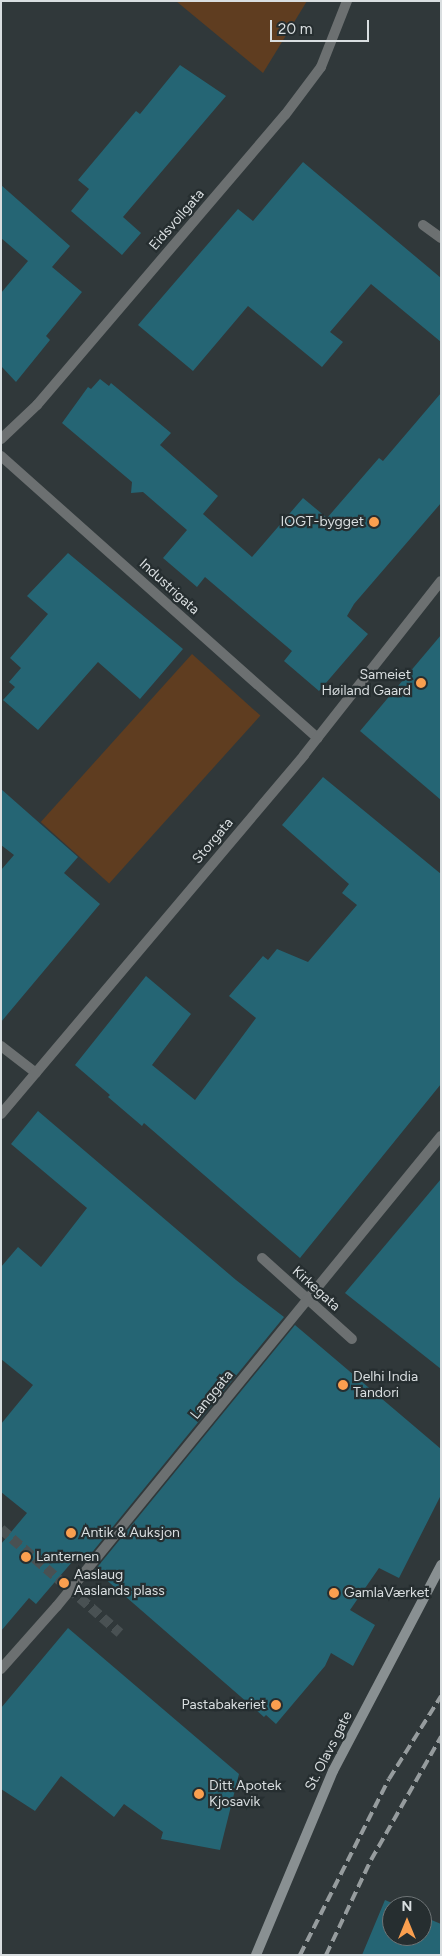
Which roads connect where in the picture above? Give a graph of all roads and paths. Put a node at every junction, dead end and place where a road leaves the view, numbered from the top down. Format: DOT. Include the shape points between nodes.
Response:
graph roads {
  1 [pos="347,1"];
  2 [pos="424,225"];
  3 [pos="441,238"];
  4 [pos="1,439"];
  5 [pos="1,456"];
  6 [pos="441,581"];
  7 [pos="317,738"];
  8 [pos="1,1046"];
  9 [pos="36,1073"];
  10 [pos="1,1114"];
  11 [pos="441,1136"];
  12 [pos="262,1258"];
  13 [pos="306,1301"];
  14 [pos="352,1339"];
  15 [pos="441,1566"];
  16 [pos="1,1669"];
  17 [pos="256,1955"];
  1 -- 4 [label="street, Eidsvollgata" via="321,67 285,116 37,405"];
  2 -- 3 [label="street"];
  5 -- 7 [label="street, Industrigata"];
  6 -- 7 [label="street, Storgata"];
  7 -- 9 [label="street, Storgata"];
  8 -- 9 [label="street"];
  9 -- 10 [label="street, Storgata"];
  11 -- 13 [label="street, Langgata"];
  12 -- 13 [label="street, Kirkegata"];
  13 -- 14 [label="street, Kirkegata"];
  13 -- 16 [label="street, Langgata" via="57,1606"];
  15 -- 17 [label="street, St. Olavs gate" via="333,1771"];
}
